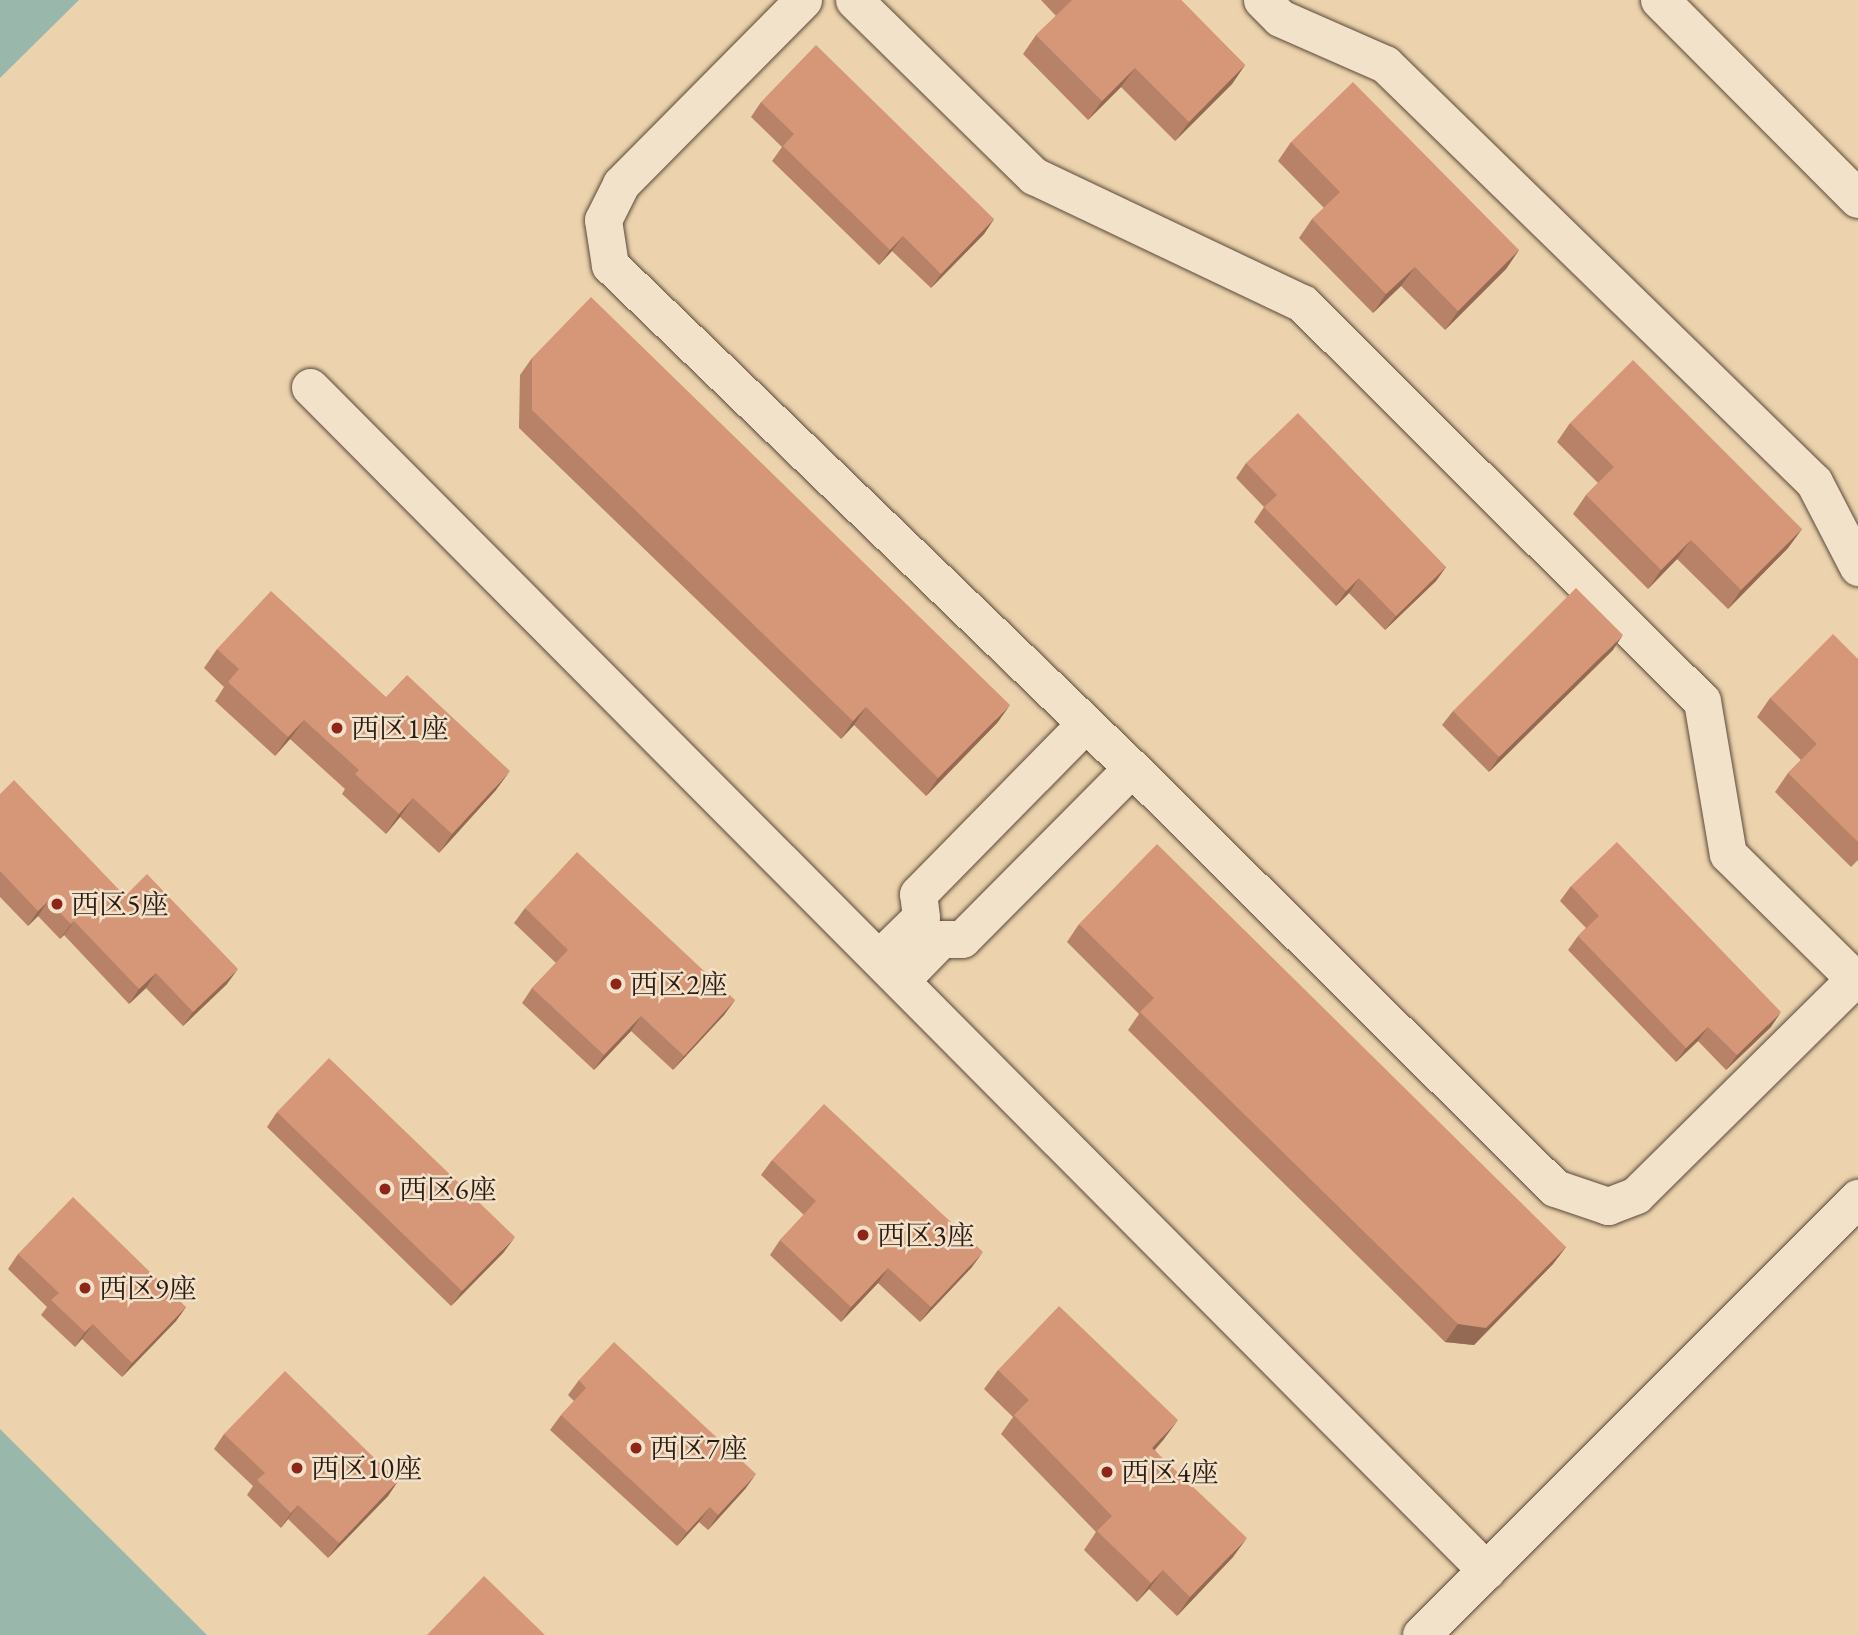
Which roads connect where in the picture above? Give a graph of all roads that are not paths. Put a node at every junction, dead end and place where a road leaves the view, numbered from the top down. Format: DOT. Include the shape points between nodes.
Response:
graph roads {
  1 [pos="803,0"];
  2 [pos="854,0"];
  3 [pos="1262,0"];
  4 [pos="1660,0"];
  5 [pos="1858,199"];
  6 [pos="310,387"];
  7 [pos="1858,567"];
  8 [pos="1085,724"];
  9 [pos="1132,768"];
  10 [pos="891,968"];
  11 [pos="1857,979"];
  12 [pos="1858,1199"];
  13 [pos="1487,1571"];
  14 [pos="1422,1635"];
  1 -- 8 [label="street" via="621,184 603,220 610,265"];
  2 -- 11 [label="street" via="1034,176 1302,303 1702,701 1728,854"];
  3 -- 7 [label="street" via="1280,18 1385,64 1814,482"];
  4 -- 5 [label="street"];
  6 -- 10 [label="street"];
  8 -- 9 [label="street"];
  8 -- 10 [label="street" via="918,894 921,917"];
  9 -- 10 [label="street" via="962,939 941,939"];
  9 -- 11 [label="street" via="1555,1188 1582,1200 1608,1206 1636,1195"];
  10 -- 13 [label="street"];
  12 -- 13 [label="street"];
  13 -- 14 [label="street"];
}
